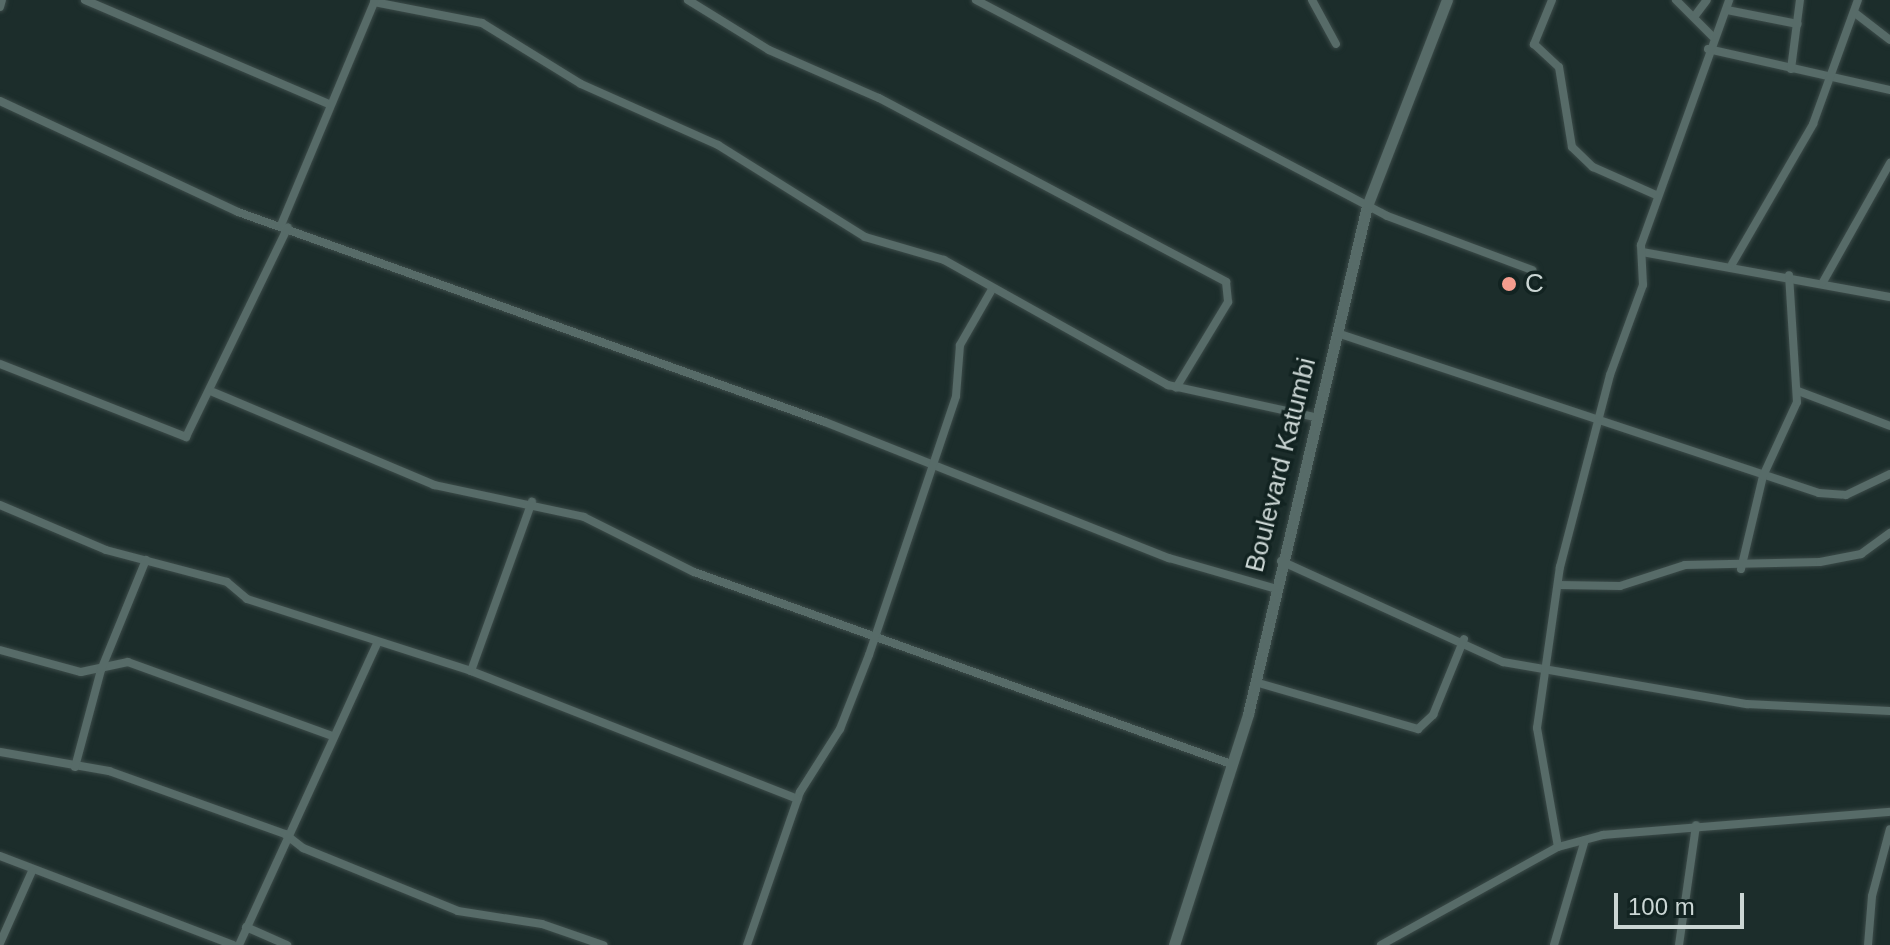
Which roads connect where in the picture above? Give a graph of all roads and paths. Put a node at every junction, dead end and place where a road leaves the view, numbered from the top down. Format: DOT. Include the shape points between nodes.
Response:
graph roads {
  1 [pos="2,0"];
  2 [pos="85,0"];
  3 [pos="688,0"];
  4 [pos="976,0"];
  5 [pos="1312,0"];
  6 [pos="1447,0"];
  7 [pos="1552,0"];
  8 [pos="1676,0"];
  9 [pos="1707,0"];
  10 [pos="1800,0"];
  11 [pos="1858,0"];
  12 [pos="374,1"];
  13 [pos="1728,5"];
  14 [pos="0,7"];
  15 [pos="1855,13"];
  16 [pos="1694,17"];
  17 [pos="1798,24"];
  18 [pos="1713,37"];
  19 [pos="1890,40"];
  20 [pos="1336,44"];
  21 [pos="1708,49"];
  22 [pos="1791,69"];
  23 [pos="1835,78"];
  24 [pos="1890,90"];
  25 [pos="0,101"];
  26 [pos="331,105"];
  27 [pos="1890,163"];
  28 [pos="1656,195"];
  29 [pos="1367,206"];
  30 [pos="284,226"];
  31 [pos="1642,252"];
  32 [pos="1732,264"];
  33 [pos="1532,270"];
  34 [pos="1789,275"];
  35 [pos="1823,282"];
  36 [pos="991,291"];
  37 [pos="1890,297"];
  38 [pos="1337,333"];
  39 [pos="0,364"];
  40 [pos="1176,388"];
  41 [pos="1798,391"];
  42 [pos="213,392"];
  43 [pos="1315,417"];
  44 [pos="1601,422"];
  45 [pos="1890,426"];
  46 [pos="931,464"];
  47 [pos="1890,474"];
  48 [pos="1763,476"];
  49 [pos="532,502"];
  50 [pos="0,505"];
  51 [pos="1890,533"];
  52 [pos="146,560"];
  53 [pos="1279,560"];
  54 [pos="1741,569"];
  55 [pos="1558,585"];
  56 [pos="1273,588"];
  57 [pos="875,631"];
  58 [pos="1464,639"];
  59 [pos="377,643"];
  60 [pos="0,650"];
  61 [pos="101,670"];
  62 [pos="471,671"];
  63 [pos="1541,671"];
  64 [pos="1255,682"];
  65 [pos="1890,711"];
  66 [pos="332,736"];
  67 [pos="0,752"];
  68 [pos="1234,765"];
  69 [pos="75,767"];
  70 [pos="798,799"];
  71 [pos="1890,812"];
  72 [pos="1696,825"];
  73 [pos="1890,829"];
  74 [pos="285,834"];
  75 [pos="1585,840"];
  76 [pos="1558,847"];
  77 [pos="0,856"];
  78 [pos="32,871"];
  79 [pos="246,927"];
  80 [pos="0,943"];
  81 [pos="233,945"];
  82 [pos="239,945"];
  83 [pos="287,945"];
  84 [pos="603,945"];
  85 [pos="747,945"];
  86 [pos="1174,945"];
  87 [pos="1381,945"];
  88 [pos="1554,945"];
  89 [pos="1679,945"];
  90 [pos="1868,945"];
  1 -- 14 [label="street"];
  2 -- 26 [label="street"];
  3 -- 40 [label="street" via="769,50 879,98 1226,282 1228,302"];
  4 -- 29 [label="street"];
  5 -- 20 [label="street"];
  6 -- 29 [label="street, Boulevard Katumbi"];
  7 -- 28 [label="street" via="1534,44 1559,67 1572,147 1593,167"];
  8 -- 16 [label="street"];
  9 -- 16 [label="street"];
  10 -- 17 [label="street"];
  11 -- 15 [label="street"];
  12 -- 26 [label="street"];
  12 -- 36 [label="street" via="482,23 581,84 718,145 865,237 944,260"];
  13 -- 17 [label="street"];
  13 -- 18 [label="street"];
  15 -- 19 [label="street"];
  15 -- 23 [label="street"];
  16 -- 18 [label="street"];
  17 -- 22 [label="street"];
  18 -- 21 [label="street"];
  21 -- 22 [label="street"];
  21 -- 28 [label="street"];
  22 -- 23 [label="street"];
  23 -- 24 [label="street"];
  23 -- 32 [label="street"];
  25 -- 30 [label="street" via="238,212"];
  26 -- 30 [label="street"];
  27 -- 35 [label="street"];
  28 -- 31 [label="street"];
  29 -- 33 [label="street"];
  29 -- 38 [label="street, Boulevard Katumbi"];
  30 -- 42 [label="street"];
  30 -- 46 [label="street"];
  31 -- 32 [label="street"];
  31 -- 44 [label="street" via="1643,285 1610,375"];
  32 -- 34 [label="street"];
  34 -- 35 [label="street"];
  34 -- 41 [label="street"];
  35 -- 37 [label="street"];
  36 -- 40 [label="street"];
  36 -- 46 [label="street" via="960,345 956,396"];
  38 -- 43 [label="street, Boulevard Katumbi"];
  38 -- 44 [label="street"];
  39 -- 42 [label="street" via="186,437"];
  40 -- 43 [label="street"];
  41 -- 45 [label="street"];
  41 -- 48 [label="street"];
  42 -- 49 [label="street" via="434,485"];
  43 -- 53 [label="street, Boulevard Katumbi"];
  44 -- 48 [label="street"];
  44 -- 55 [label="street"];
  46 -- 56 [label="street" via="1169,558"];
  46 -- 57 [label="street"];
  47 -- 48 [label="street" via="1837,496"];
  48 -- 54 [label="street"];
  49 -- 57 [label="street" via="584,517 694,572"];
  49 -- 62 [label="street"];
  50 -- 52 [label="street"];
  51 -- 54 [label="street" via="1861,554"];
  52 -- 59 [label="street" via="227,582 247,599"];
  52 -- 61 [label="street"];
  53 -- 56 [label="street, Boulevard Katumbi"];
  53 -- 58 [label="street"];
  54 -- 55 [label="street" via="1685,565 1620,586"];
  55 -- 63 [label="street"];
  56 -- 64 [label="street, Boulevard Katumbi"];
  57 -- 68 [label="street"];
  57 -- 70 [label="street" via="840,729"];
  58 -- 63 [label="street" via="1503,662"];
  58 -- 64 [label="street" via="1433,715 1418,729"];
  59 -- 62 [label="street"];
  59 -- 66 [label="street"];
  60 -- 61 [label="street" via="81,672"];
  61 -- 66 [label="street" via="128,662"];
  61 -- 69 [label="street"];
  62 -- 70 [label="street"];
  63 -- 65 [label="street" via="1747,704"];
  63 -- 76 [label="street" via="1537,745"];
  64 -- 68 [label="street, Boulevard Katumbi"];
  66 -- 74 [label="street"];
  67 -- 69 [label="street"];
  68 -- 86 [label="street, Boulevard Katumbi"];
  69 -- 74 [label="street" via="134,779"];
  70 -- 85 [label="street"];
  71 -- 72 [label="street"];
  72 -- 75 [label="street"];
  72 -- 89 [label="street"];
  73 -- 90 [label="street" via="1872,896"];
  74 -- 79 [label="street"];
  74 -- 84 [label="street" via="303,848 458,911 542,924"];
  75 -- 76 [label="street"];
  75 -- 88 [label="street"];
  76 -- 87 [label="street"];
  77 -- 78 [label="street"];
  78 -- 80 [label="street"];
  78 -- 81 [label="street"];
  79 -- 82 [label="street"];
  79 -- 83 [label="street"];
}
